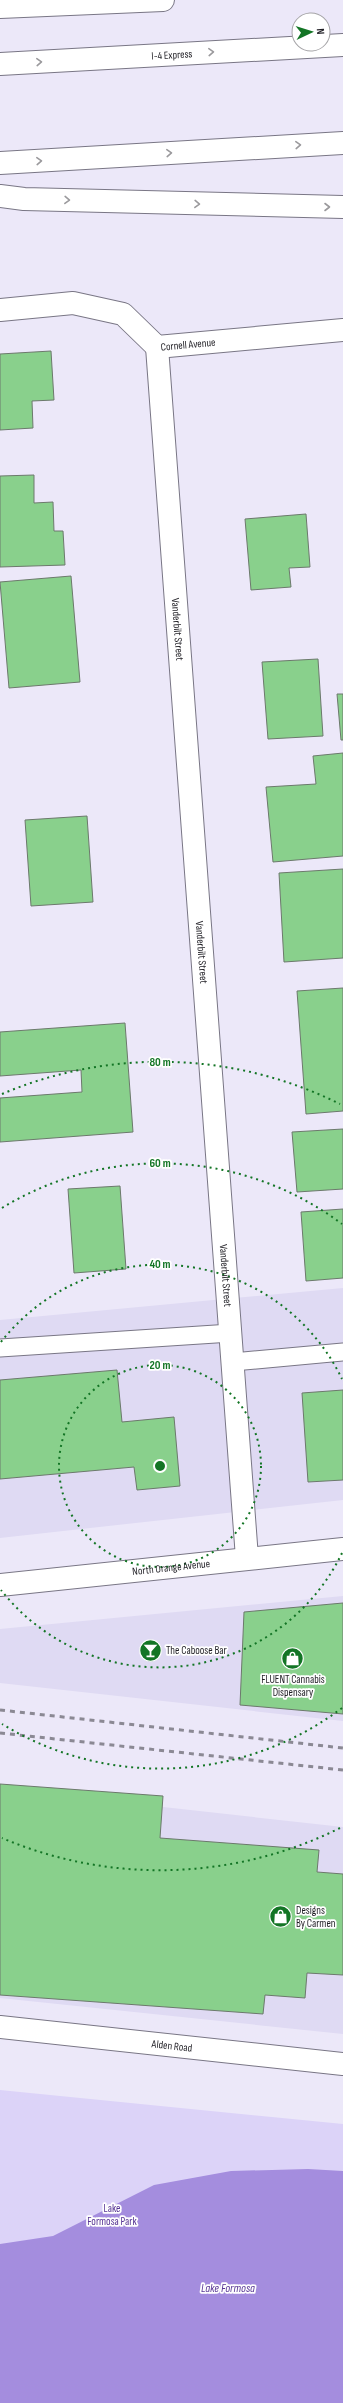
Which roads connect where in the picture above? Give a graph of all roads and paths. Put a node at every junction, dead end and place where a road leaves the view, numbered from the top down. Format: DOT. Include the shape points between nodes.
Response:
graph roads {
  1 [pos="163,0"];
  2 [pos="0,8"];
  3 [pos="343,45"];
  4 [pos="0,64"];
  5 [pos="343,143"];
  6 [pos="0,163"];
  7 [pos="0,196"];
  8 [pos="343,207"];
  9 [pos="0,310"];
  10 [pos="343,330"];
  11 [pos="157,348"];
  12 [pos="231,1333"];
  13 [pos="0,1348"];
  14 [pos="343,1352"];
  15 [pos="233,1362"];
  16 [pos="343,1549"];
  17 [pos="248,1558"];
  18 [pos="0,1585"];
  19 [pos="0,2028"];
  20 [pos="343,2064"];
  1 -- 2 [label="main road"];
  4 -- 3 [label="main road, I-4 Express, one-way"];
  6 -- 5 [label="main road, one-way"];
  7 -- 8 [label="main road, one-way" via="24,199"];
  9 -- 11 [label="main road, Cornell Avenue" via="73,303 123,314"];
  10 -- 11 [label="main road, Cornell Avenue"];
  11 -- 12 [label="main road, Vanderbilt Street"];
  12 -- 13 [label="lane"];
  12 -- 15 [label="main road, Vanderbilt Street"];
  14 -- 15 [label="lane"];
  15 -- 17 [label="main road, Vanderbilt Street"];
  16 -- 17 [label="main road, North Orange Avenue"];
  17 -- 18 [label="main road, North Orange Avenue"];
  19 -- 20 [label="main road, Alden Road"];
}
